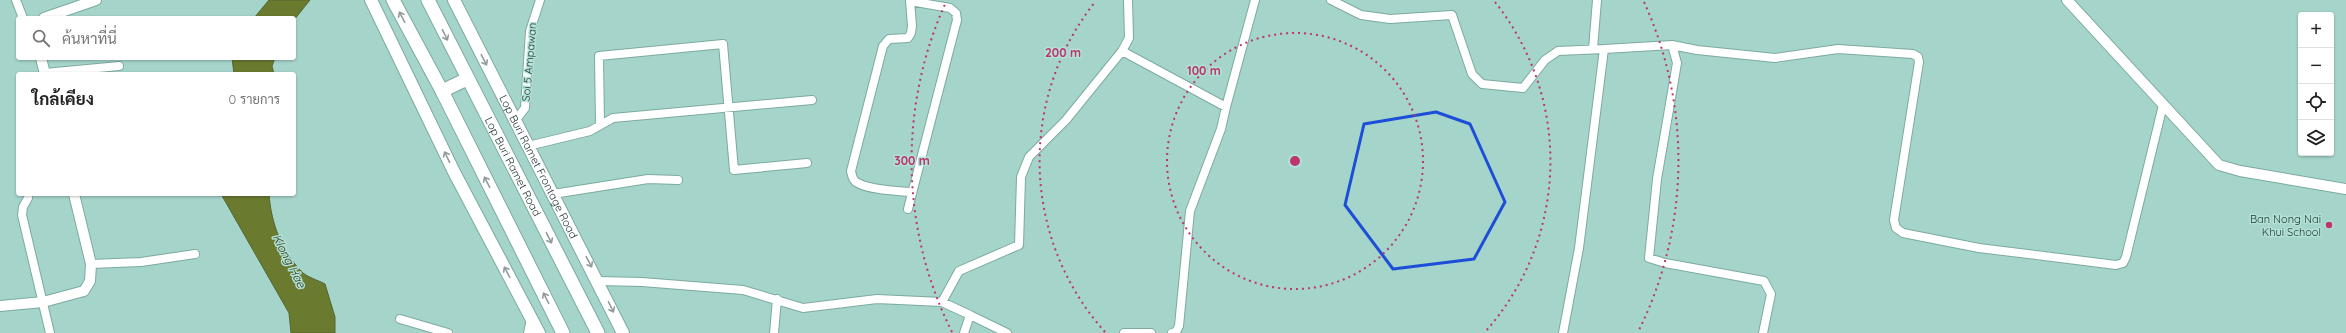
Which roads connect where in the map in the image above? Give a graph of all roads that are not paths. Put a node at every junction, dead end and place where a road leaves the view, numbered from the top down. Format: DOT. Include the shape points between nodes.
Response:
graph roads {
  1 [pos="16,0"];
  2 [pos="96,0"];
  3 [pos="370,0"];
  4 [pos="393,0"];
  5 [pos="428,0"];
  6 [pos="454,0"];
  7 [pos="540,0"];
  8 [pos="1128,0"];
  9 [pos="1255,0"];
  10 [pos="1331,0"];
  11 [pos="1597,0"];
  12 [pos="2067,0"];
  13 [pos="910,1"];
  14 [pos="22,16"];
  15 [pos="50,16"];
  16 [pos="1672,45"];
  17 [pos="1593,49"];
  18 [pos="1604,49"];
  19 [pos="1122,50"];
  20 [pos="42,60"];
  21 [pos="119,66"];
  22 [pos="45,72"];
  23 [pos="56,72"];
  24 [pos="467,79"];
  25 [pos="442,91"];
  26 [pos="812,100"];
  27 [pos="2163,105"];
  28 [pos="1226,107"];
  29 [pos="727,108"];
  30 [pos="515,121"];
  31 [pos="600,124"];
  32 [pos="528,146"];
  33 [pos="807,163"];
  34 [pos="678,180"];
  35 [pos="2346,189"];
  36 [pos="911,192"];
  37 [pos="553,194"];
  38 [pos="74,196"];
  39 [pos="28,198"];
  40 [pos="908,209"];
  41 [pos="195,254"];
  42 [pos="91,264"];
  43 [pos="599,281"];
  44 [pos="777,299"];
  45 [pos="43,302"];
  46 [pos="942,302"];
  47 [pos="0,306"];
  48 [pos="970,315"];
  49 [pos="400,319"];
  50 [pos="531,319"];
  51 [pos="50,333"];
  52 [pos="448,333"];
  53 [pos="528,333"];
  54 [pos="539,333"];
  55 [pos="563,333"];
  56 [pos="598,333"];
  57 [pos="623,333"];
  58 [pos="774,333"];
  59 [pos="964,333"];
  60 [pos="1007,333"];
  61 [pos="1124,333"];
  62 [pos="1151,333"];
  63 [pos="1172,333"];
  64 [pos="1563,333"];
  65 [pos="1763,333"];
  1 -- 14 [label="street"];
  2 -- 15 [label="street"];
  50 -- 3 [label="main road, one-way" via="454,172"];
  25 -- 4 [label="main road, one-way"];
  5 -- 24 [label="main road, Lop Buri Ramet Road, one-way"];
  6 -- 30 [label="main road, Lop Buri Ramet Frontage Road, one-way"];
  7 -- 30 [label="street, Soi 5 Ampawan" via="530,31 525,108"];
  8 -- 19 [label="street" via="1129,38"];
  9 -- 28 [label="street"];
  10 -- 17 [label="street" via="1361,15 1390,19 1452,15 1472,74 1482,84 1523,88 1545,60 1558,51"];
  11 -- 17 [label="street"];
  12 -- 27 [label="street"];
  13 -- 36 [label="street" via="950,8 956,13 957,20"];
  13 -- 36 [label="street" via="911,33 908,38 889,39 883,46 851,171 856,182 888,190"];
  16 -- 18 [label="street"];
  16 -- 27 [label="street" via="1775,58 1838,49 1913,54 1918,57 1919,62 1894,220 1896,228 1903,233 1979,248 2109,264 2123,263 2126,257"];
  16 -- 65 [label="street" via="1677,63 1657,179 1649,258 1764,281 1771,294"];
  17 -- 18 [label="street"];
  18 -- 64 [label="street" via="1579,248"];
  19 -- 28 [label="street"];
  19 -- 46 [label="street" via="1066,120 1029,157 1021,177 1019,245 959,271"];
  20 -- 22 [label="street"];
  21 -- 23 [label="street"];
  24 -- 25 [label="main road"];
  24 -- 56 [label="main road, Lop Buri Ramet Road, one-way"];
  55 -- 25 [label="main road, one-way"];
  26 -- 29 [label="street"];
  27 -- 35 [label="street" via="2219,165"];
  28 -- 63 [label="street" via="1221,129 1190,211 1179,326 1176,332"];
  29 -- 31 [label="street" via="613,118"];
  29 -- 31 [label="street" via="723,44 598,56"];
  29 -- 33 [label="street" via="734,170"];
  30 -- 32 [label="main road, Lop Buri Ramet Frontage Road"];
  31 -- 32 [label="street" via="590,131"];
  32 -- 37 [label="main road, Lop Buri Ramet Frontage Road"];
  34 -- 37 [label="street" via="648,179"];
  36 -- 40 [label="street"];
  37 -- 43 [label="main road, Lop Buri Ramet Frontage Road, one-way"];
  38 -- 42 [label="street"];
  39 -- 45 [label="street" via="22,215"];
  41 -- 42 [label="street" via="141,262"];
  42 -- 45 [label="street" via="90,281 84,291"];
  43 -- 44 [label="street" via="743,290"];
  43 -- 57 [label="main road, Lop Buri Ramet Frontage Road, one-way"];
  44 -- 46 [label="street" via="802,308 877,299"];
  44 -- 58 [label="street"];
  45 -- 47 [label="street"];
  45 -- 51 [label="street"];
  46 -- 48 [label="street"];
  48 -- 59 [label="street"];
  48 -- 60 [label="street"];
  49 -- 52 [label="street"];
  50 -- 53 [label="street"];
  50 -- 54 [label="main road"];
  61 -- 62 [label="street"];
}
